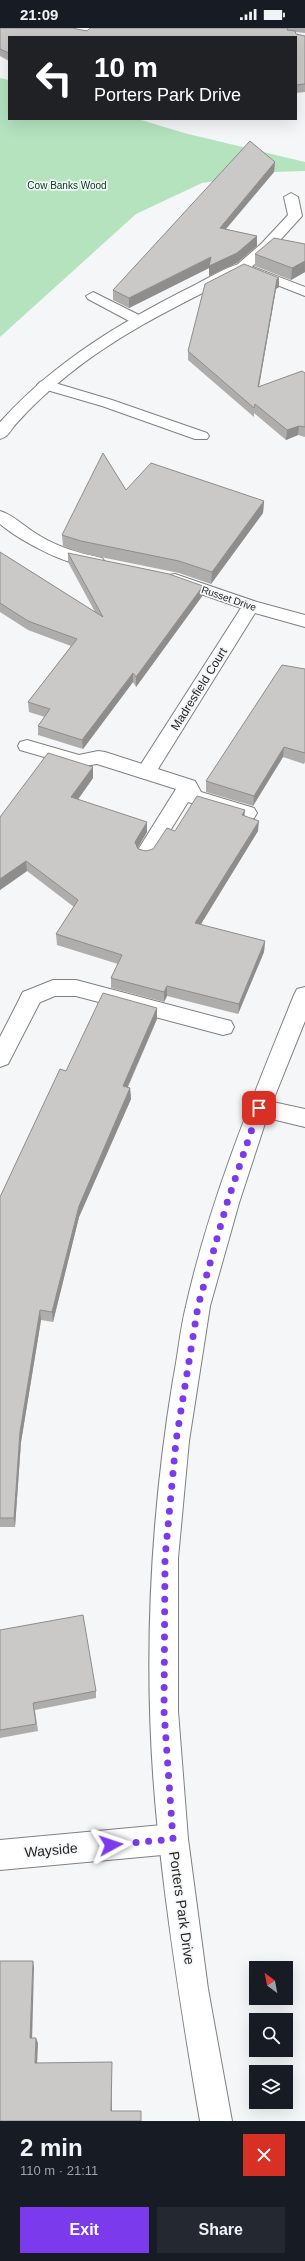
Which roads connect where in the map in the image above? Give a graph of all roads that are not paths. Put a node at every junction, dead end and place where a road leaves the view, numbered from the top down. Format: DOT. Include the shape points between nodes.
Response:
graph roads {
  1 [pos="291,197"];
  2 [pos="242,267"];
  3 [pos="305,292"];
  4 [pos="93,296"];
  5 [pos="138,320"];
  6 [pos="44,385"];
  7 [pos="0,434"];
  8 [pos="201,436"];
  9 [pos="0,516"];
  10 [pos="112,565"];
  11 [pos="160,575"];
  12 [pos="251,606"];
  13 [pos="305,621"];
  14 [pos="27,746"];
  15 [pos="146,772"];
  16 [pos="188,786"];
  17 [pos="247,813"];
  18 [pos="146,853"];
  19 [pos="305,995"];
  20 [pos="224,1027"];
  21 [pos="0,1058"];
  22 [pos="259,1108"];
  23 [pos="305,1118"];
  24 [pos="173,1839"];
  25 [pos="0,1855"];
  26 [pos="216,2121"];
  1 -- 2 [label="street" via="295,216 267,246"];
  2 -- 3 [label="street"];
  2 -- 5 [label="street"];
  4 -- 5 [label="street"];
  5 -- 6 [label="street" via="88,350"];
  6 -- 7 [label="street"];
  6 -- 8 [label="street" via="107,403"];
  9 -- 10 [label="street" via="19,533 44,548 78,559"];
  11 -- 12 [label="street, Russet Drive"];
  12 -- 13 [label="street, Russet Drive"];
  12 -- 15 [label="street, Madresfield Court"];
  14 -- 15 [label="street" via="79,761 98,757"];
  15 -- 16 [label="street"];
  16 -- 17 [label="street" via="194,797"];
  16 -- 18 [label="street"];
  19 -- 22 [label="street, Porters Park Drive"];
  20 -- 21 [label="street" via="76,988 53,988 31,998"];
  22 -- 23 [label="street"];
  22 -- 24 [label="street, Porters Park Drive" via="227,1203 198,1306 176,1441 165,1558 164,1711"];
  24 -- 25 [label="street, Wayside"];
  24 -- 26 [label="street, Porters Park Drive" via="193,1989"];
}
